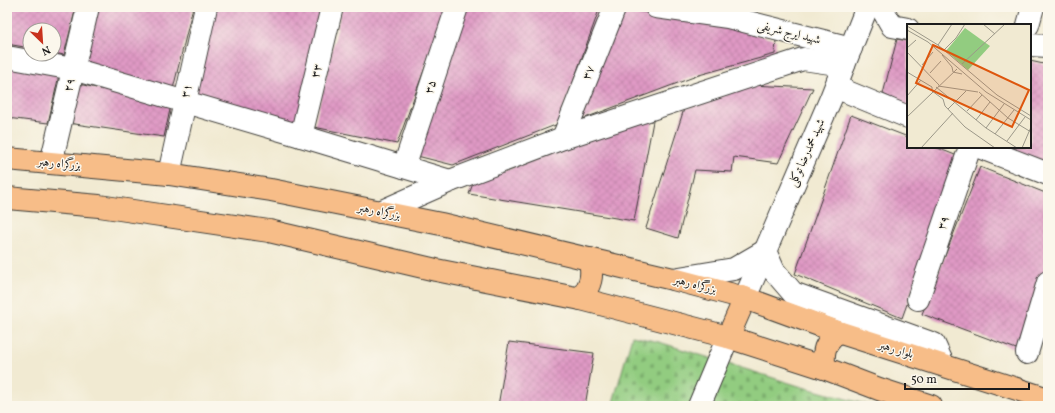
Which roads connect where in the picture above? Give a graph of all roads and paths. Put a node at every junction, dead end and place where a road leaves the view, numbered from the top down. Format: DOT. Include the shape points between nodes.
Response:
graph roads {
  1 [pos="88,7"];
  2 [pos="206,7"];
  3 [pos="332,7"];
  4 [pos="457,7"];
  5 [pos="615,7"];
  6 [pos="656,7"];
  7 [pos="867,7"];
  8 [pos="881,7"];
  9 [pos="1033,7"];
  10 [pos="1028,24"];
  11 [pos="907,29"];
  12 [pos="1031,45"];
  13 [pos="1048,46"];
  14 [pos="7,57"];
  15 [pos="845,65"];
  16 [pos="74,68"];
  17 [pos="184,101"];
  18 [pos="907,117"];
  19 [pos="301,136"];
  20 [pos="563,138"];
  21 [pos="970,148"];
  22 [pos="983,148"];
  23 [pos="7,159"];
  24 [pos="51,163"];
  25 [pos="404,166"];
  26 [pos="169,174"];
  27 [pos="1048,174"];
  28 [pos="450,181"];
  29 [pos="7,198"];
  30 [pos="380,212"];
  31 [pos="765,251"];
  32 [pos="590,259"];
  33 [pos="673,279"];
  34 [pos="1048,282"];
  35 [pos="745,298"];
  36 [pos="581,299"];
  37 [pos="918,300"];
  38 [pos="838,332"];
  39 [pos="728,337"];
  40 [pos="1027,353"];
  41 [pos="943,364"];
  42 [pos="824,368"];
  43 [pos="1048,399"];
  44 [pos="699,406"];
  45 [pos="931,406"];
  1 -- 16 [label="street, ۲۹"];
  2 -- 17 [label="street, ۳۱"];
  3 -- 19 [label="street, ۳۳"];
  4 -- 25 [label="street, ۳۵"];
  5 -- 20 [label="street, ۳۷"];
  6 -- 15 [label="street, شهید ایرج شریفی" via="728,17"];
  7 -- 15 [label="street, شهید محمدرضا توکلی"];
  8 -- 11 [label="street" via="892,26"];
  9 -- 10 [label="street"];
  12 -- 13 [label="street"];
  14 -- 16 [label="street"];
  15 -- 18 [label="street" via="845,91"];
  15 -- 20 [label="street" via="803,59"];
  15 -- 31 [label="street, شهید محمدرضا توکلی"];
  16 -- 17 [label="street"];
  16 -- 24 [label="street, ۲۹"];
  17 -- 19 [label="street"];
  17 -- 26 [label="street, ۳۱"];
  19 -- 25 [label="street"];
  20 -- 28 [label="street"];
  21 -- 37 [label="street, ۳۹"];
  22 -- 27 [label="street"];
  23 -- 24 [label="highway, بزرگراه رهبر"];
  24 -- 26 [label="highway, بزرگراه رهبر"];
  25 -- 28 [label="street"];
  26 -- 30 [label="highway, بزرگراه رهبر" via="271,190"];
  28 -- 30 [label="street"];
  29 -- 36 [label="highway" via="99,206 269,231 436,270"];
  30 -- 32 [label="highway, بزرگراه رهبر"];
  31 -- 33 [label="street" via="734,269"];
  31 -- 35 [label="street, شهید محمدرضا توکلی"];
  31 -- 41 [label="street" via="774,271 793,293 934,344"];
  32 -- 33 [label="highway, بزرگراه رهبر"];
  32 -- 36 [label="highway" via="592,273 589,286"];
  33 -- 35 [label="highway, بزرگراه رهبر"];
  34 -- 40 [label="street"];
  35 -- 38 [label="highway, بلوار رهبر"];
  35 -- 39 [label="highway"];
  36 -- 39 [label="highway"];
  38 -- 41 [label="highway, بلوار رهبر"];
  38 -- 42 [label="highway" via="828,341 823,353"];
  39 -- 42 [label="highway"];
  39 -- 44 [label="street"];
  41 -- 43 [label="highway, بلوار رهبر"];
  42 -- 45 [label="highway"];
}
